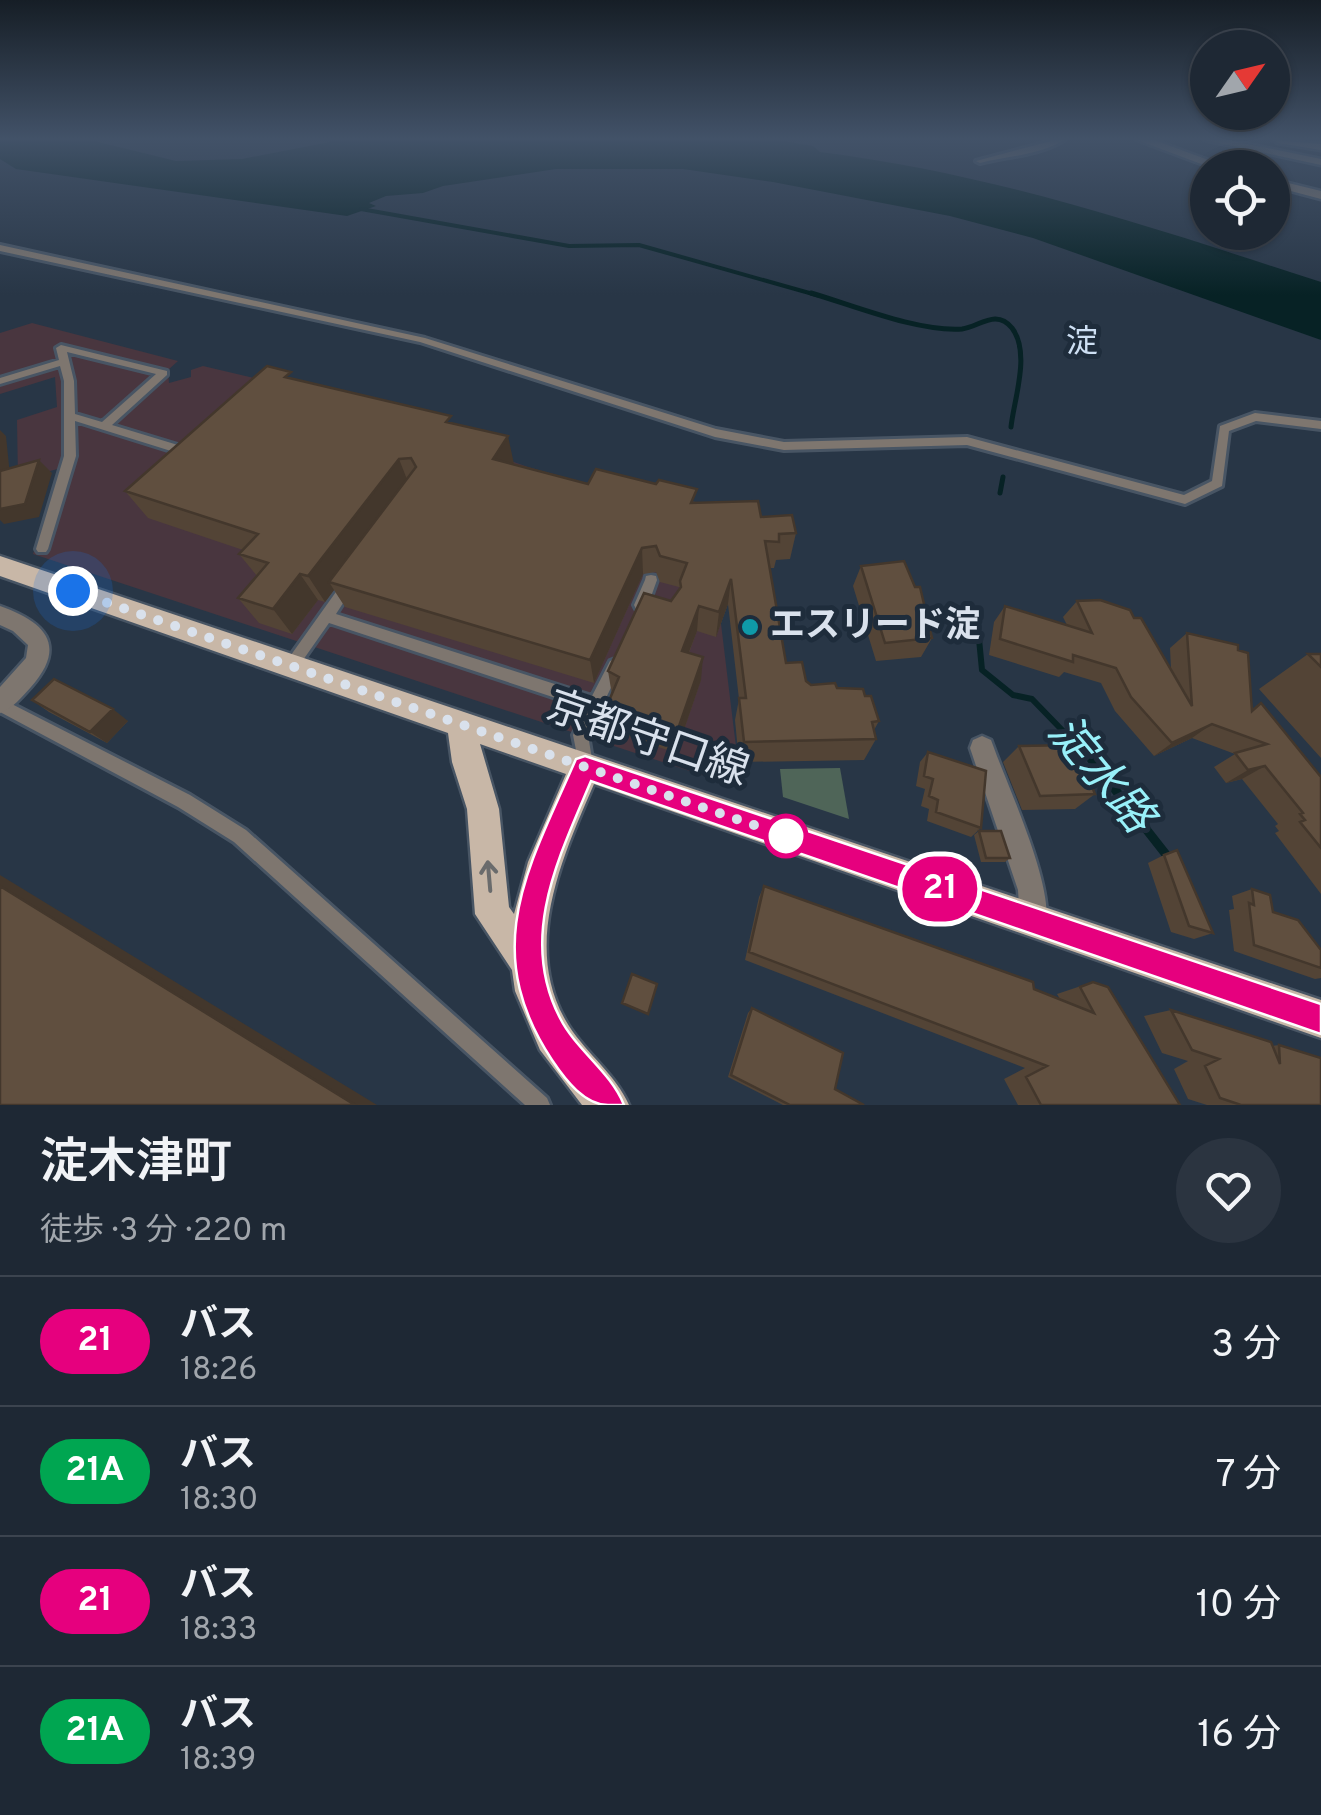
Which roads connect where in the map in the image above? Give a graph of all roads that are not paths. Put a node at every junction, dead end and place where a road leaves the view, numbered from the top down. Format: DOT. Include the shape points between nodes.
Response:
graph roads {
  1 [pos="0,248"];
  2 [pos="65,361"];
  3 [pos="0,382"];
  4 [pos="69,416"];
  5 [pos="1321,424"];
  6 [pos="104,427"];
  7 [pos="199,456"];
  8 [pos="42,550"];
  9 [pos="0,566"];
  10 [pos="355,577"];
  11 [pos="651,580"];
  12 [pos="644,609"];
  13 [pos="0,615"];
  14 [pos="326,616"];
  15 [pos="624,645"];
  16 [pos="291,666"];
  17 [pos="0,703"];
  18 [pos="594,708"];
  19 [pos="462,724"];
  20 [pos="982,748"];
  21 [pos="585,768"];
  22 [pos="1034,920"];
  23 [pos="528,961"];
  24 [pos="1321,1019"];
  25 [pos="540,1105"];
  26 [pos="609,1105"];
  1 -- 5 [label="lane" via="422,340 715,433 784,446 966,441 1185,500 1218,483 1224,429 1255,417"];
  2 -- 3 [label="lane"];
  2 -- 4 [label="lane"];
  2 -- 6 [label="lane" via="62,348 163,373"];
  4 -- 6 [label="lane"];
  4 -- 8 [label="lane" via="70,456"];
  6 -- 7 [label="lane"];
  9 -- 16 [label="main road, 京都守口線"];
  10 -- 14 [label="lane"];
  11 -- 12 [label="lane"];
  13 -- 17 [label="street" via="29,626 40,648 36,665"];
  14 -- 16 [label="lane"];
  14 -- 18 [label="lane"];
  15 -- 18 [label="lane"];
  16 -- 19 [label="main road, 京都守口線"];
  17 -- 25 [label="lane" via="240,836"];
  18 -- 21 [label="lane" via="580,736"];
  19 -- 21 [label="main road, 京都守口線"];
  23 -- 19 [label="main road, one-way" via="492,914 483,809"];
  20 -- 22 [label="street" via="1032,890"];
  21 -- 22 [label="main road, 京都守口線"];
  21 -- 23 [label="main road" via="537,878"];
  22 -- 24 [label="main road, 京都守口線"];
  23 -- 26 [label="main road" via="546,1024"];
}
